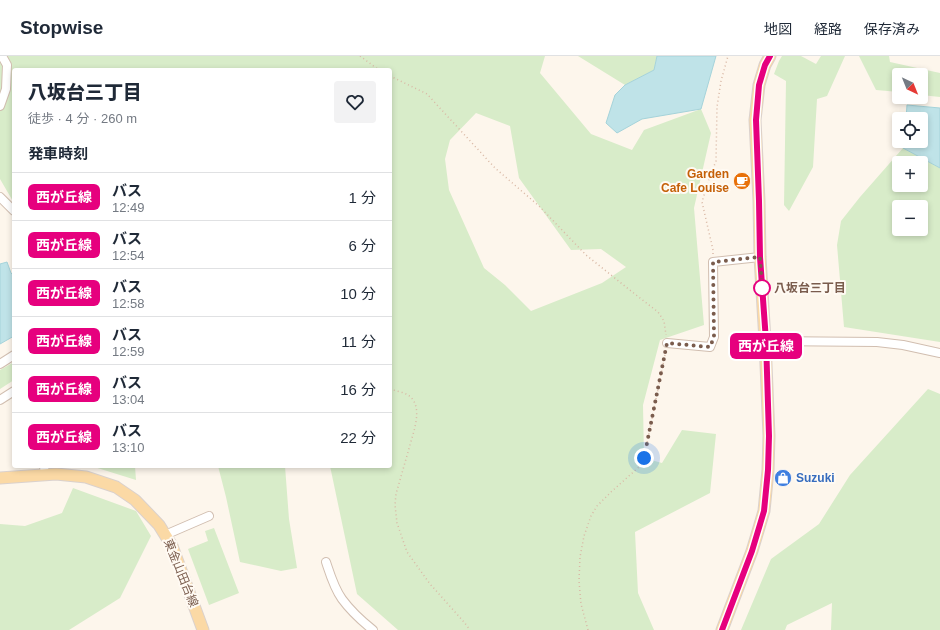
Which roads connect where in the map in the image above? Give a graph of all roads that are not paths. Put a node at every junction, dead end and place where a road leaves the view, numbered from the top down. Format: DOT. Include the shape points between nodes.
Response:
graph roads {
  1 [pos="2,56"];
  2 [pos="770,56"];
  3 [pos="0,106"];
  4 [pos="0,197"];
  5 [pos="12,209"];
  6 [pos="760,257"];
  7 [pos="766,341"];
  8 [pos="667,343"];
  9 [pos="940,353"];
  10 [pos="12,356"];
  11 [pos="0,364"];
  12 [pos="12,392"];
  13 [pos="0,400"];
  14 [pos="44,470"];
  15 [pos="0,478"];
  16 [pos="209,516"];
  17 [pos="165,535"];
  18 [pos="326,562"];
  19 [pos="203,630"];
  20 [pos="373,630"];
  21 [pos="722,630"];
  1 -- 3 [label="street" via="7,71 6,89"];
  2 -- 6 [label="main road" via="759,85 756,120"];
  4 -- 5 [label="street"];
  6 -- 7 [label="main road"];
  6 -- 8 [label="street" via="713,262 714,337 710,347"];
  7 -- 9 [label="street" via="877,342"];
  7 -- 21 [label="main road" via="769,436 764,511"];
  10 -- 11 [label="street"];
  12 -- 13 [label="street"];
  14 -- 15 [label="main road, 東金山田台線"];
  14 -- 17 [label="main road, 東金山田台線" via="86,477 116,487 135,500"];
  16 -- 17 [label="street"];
  17 -- 19 [label="main road, 東金山田台線" via="172,546"];
  18 -- 20 [label="street" via="342,599"];
}
